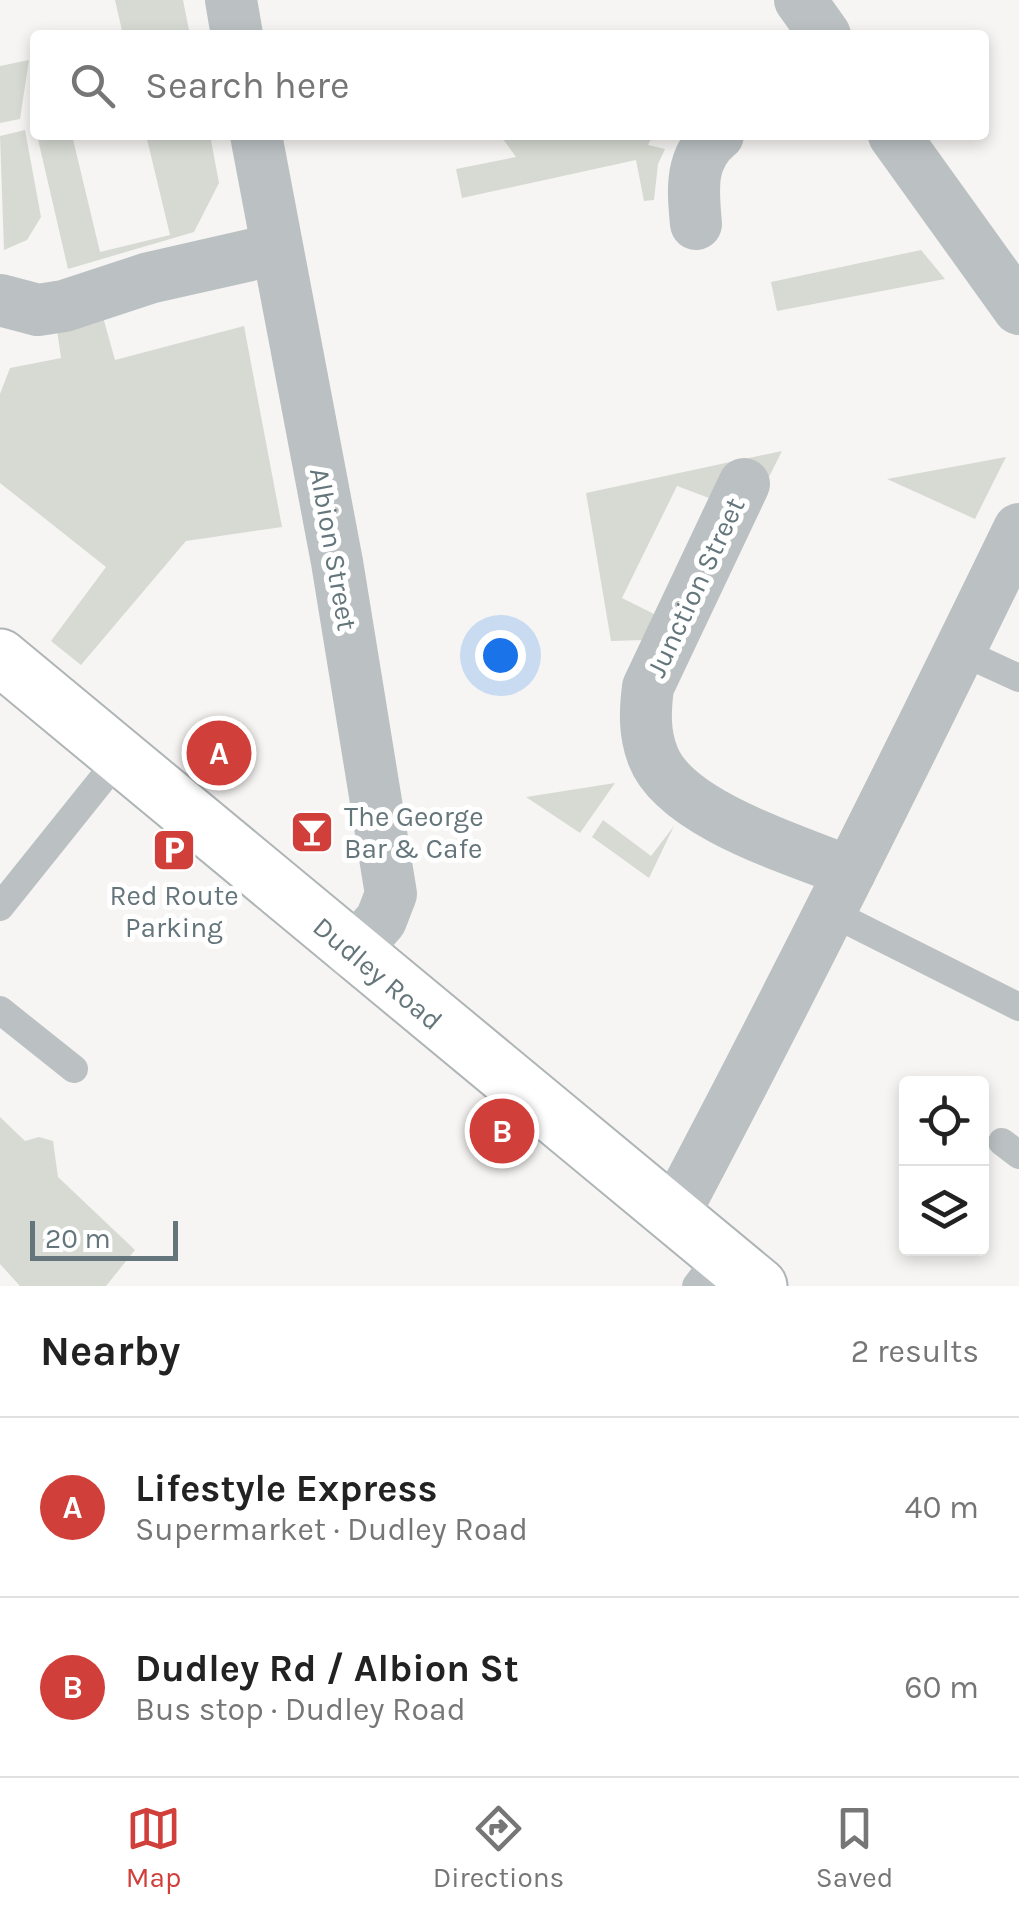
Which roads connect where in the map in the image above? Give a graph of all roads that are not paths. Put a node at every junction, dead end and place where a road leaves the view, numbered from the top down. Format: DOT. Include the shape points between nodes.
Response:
graph roads {
  1 [pos="231,0"];
  2 [pos="800,0"];
  3 [pos="236,30"];
  4 [pos="821,30"];
  5 [pos="257,140"];
  6 [pos="714,140"];
  7 [pos="898,140"];
  8 [pos="696,224"];
  9 [pos="277,249"];
  10 [pos="0,300"];
  11 [pos="1019,309"];
  12 [pos="744,484"];
  13 [pos="1019,529"];
  14 [pos="960,650"];
  15 [pos="0,657"];
  16 [pos="1019,678"];
  17 [pos="122,756"];
  18 [pos="841,892"];
  19 [pos="0,907"];
  20 [pos="352,953"];
  21 [pos="1019,1007"];
  22 [pos="0,1010"];
  23 [pos="74,1069"];
  24 [pos="673,1216"];
  25 [pos="725,1275"];
  1 -- 3 [label="street"];
  2 -- 4 [label="street"];
  5 -- 9 [label="street, Albion Street"];
  6 -- 8 [label="street" via="692,182"];
  7 -- 11 [label="street"];
  9 -- 10 [label="street" via="149,278 64,306 38,310"];
  9 -- 20 [label="street, Albion Street" via="338,562 391,894 381,920"];
  12 -- 18 [label="street, Junction Street" via="648,687 644,720 667,780"];
  13 -- 14 [label="street"];
  14 -- 16 [label="lane"];
  14 -- 18 [label="street"];
  15 -- 17 [label="main road, Dudley Road"];
  17 -- 19 [label="lane"];
  17 -- 20 [label="main road, Dudley Road"];
  18 -- 21 [label="lane"];
  18 -- 24 [label="street"];
  20 -- 24 [label="main road, Dudley Road"];
  22 -- 23 [label="lane"];
  24 -- 25 [label="main road, Dudley Road"];
}
